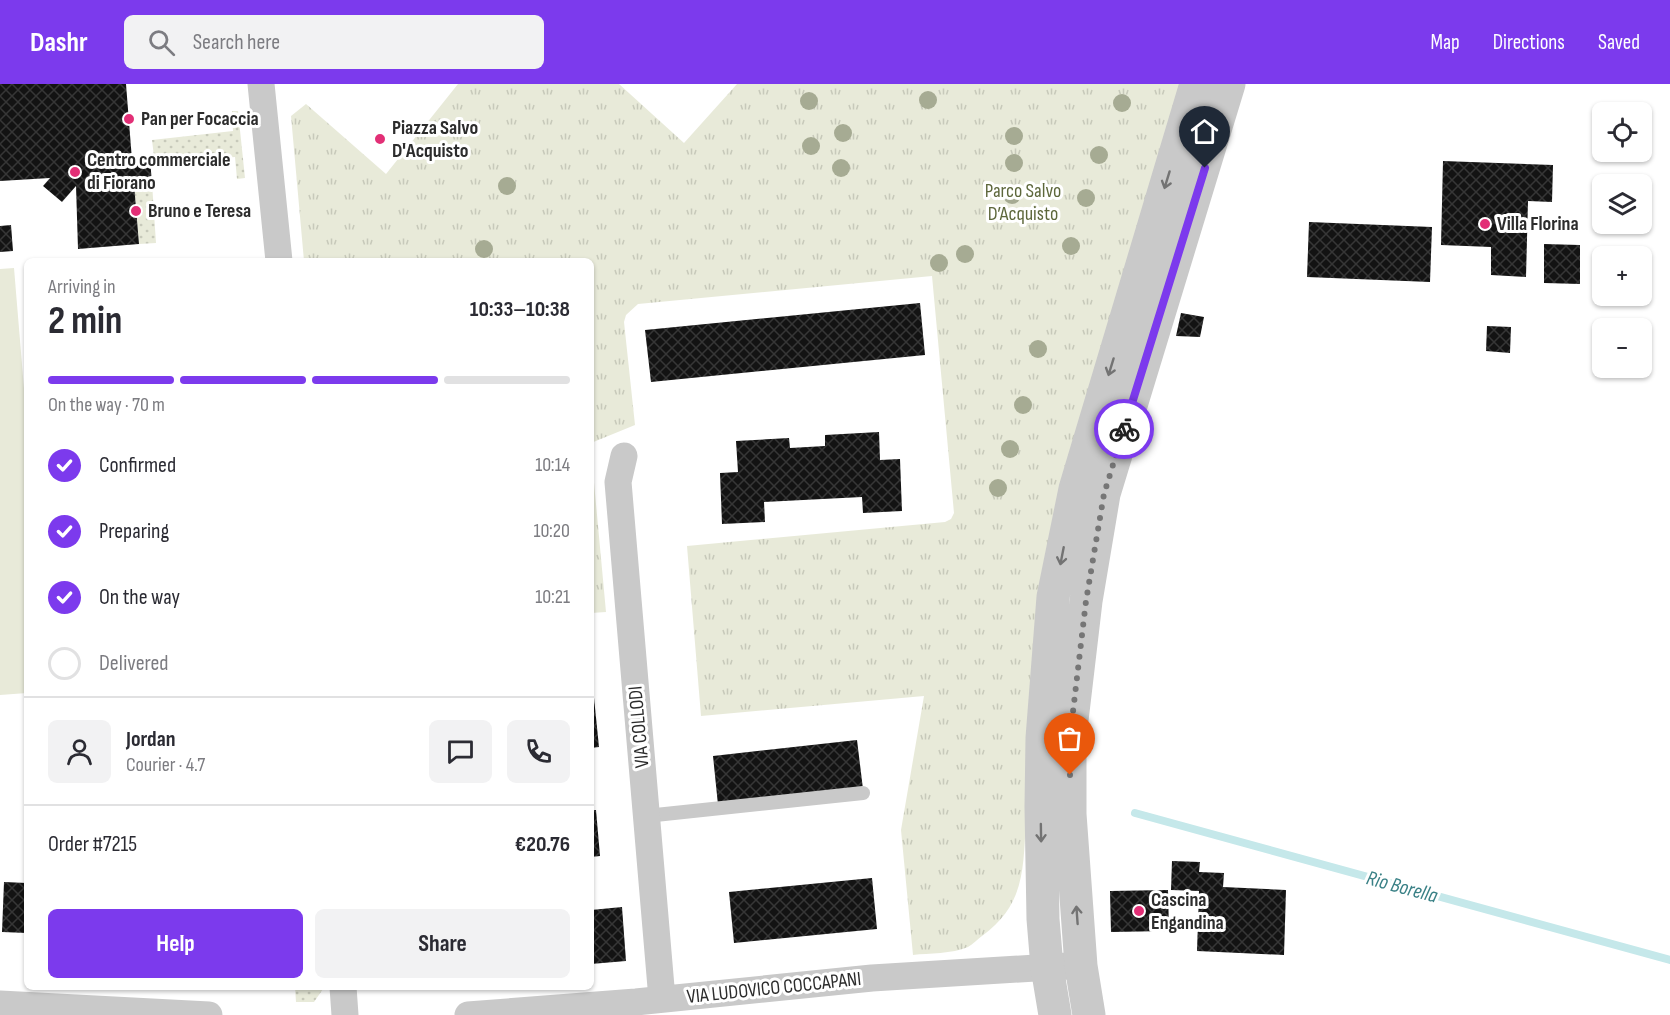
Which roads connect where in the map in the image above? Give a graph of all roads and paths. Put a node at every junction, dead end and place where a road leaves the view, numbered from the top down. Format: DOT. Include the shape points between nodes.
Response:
graph roads {
  1 [pos="261,84"];
  2 [pos="1196,84"];
  3 [pos="1229,84"];
  4 [pos="279,258"];
  5 [pos="624,456"];
  6 [pos="863,793"];
  7 [pos="646,816"];
  8 [pos="1081,966"];
  9 [pos="1047,967"];
  10 [pos="343,990"];
  11 [pos="662,999"];
  12 [pos="0,1004"];
  13 [pos="209,1015"];
  14 [pos="345,1015"];
  15 [pos="468,1015"];
  16 [pos="1055,1015"];
  17 [pos="1089,1015"];
  1 -- 4 [label="street"];
  2 -- 9 [label="street, one-way" via="1075,489 1053,597 1041,795"];
  8 -- 3 [label="street, one-way" via="1070,814 1070,737 1086,601 1104,494"];
  5 -- 7 [label="street, VIA COLLODI" via="618,482"];
  6 -- 7 [label="lane"];
  7 -- 11 [label="street, VIA COLLODI"];
  8 -- 9 [label="street, VIA LUDOVICO COCCAPANI"];
  8 -- 17 [label="street"];
  9 -- 11 [label="street, VIA LUDOVICO COCCAPANI" via="872,978"];
  9 -- 16 [label="street"];
  10 -- 14 [label="street"];
  11 -- 15 [label="street, VIA LUDOVICO COCCAPANI"];
  12 -- 13 [label="street"];
}
